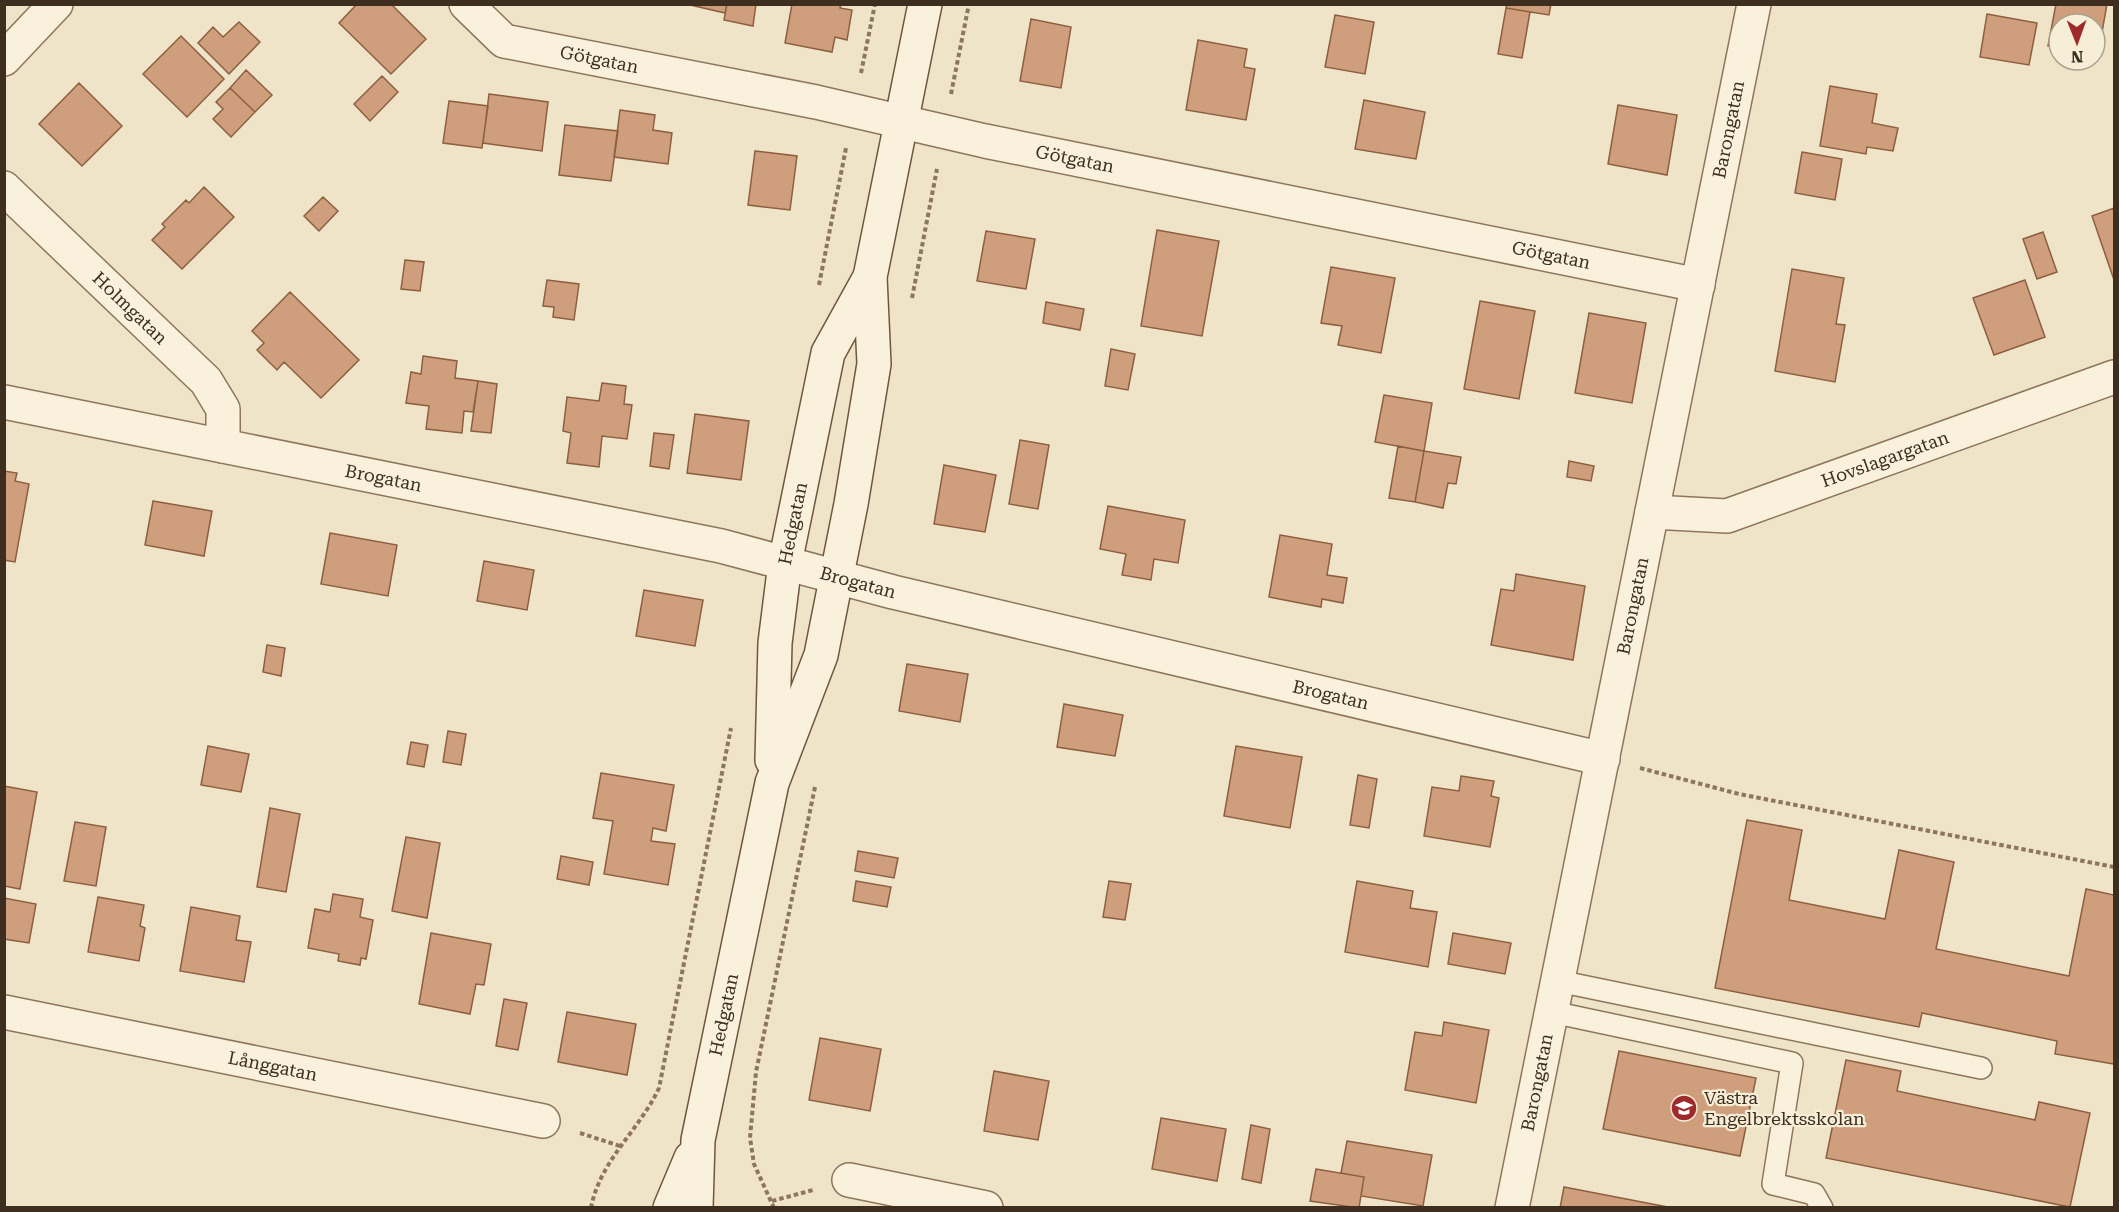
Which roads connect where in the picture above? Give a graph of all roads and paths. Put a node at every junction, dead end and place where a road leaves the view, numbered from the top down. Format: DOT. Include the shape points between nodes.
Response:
graph roads {
  1 [pos="56,4"];
  2 [pos="466,4"];
  3 [pos="875,4"];
  4 [pos="925,4"];
  5 [pos="969,4"];
  6 [pos="1754,4"];
  7 [pos="4,59"];
  8 [pos="949,106"];
  9 [pos="854,111"];
  10 [pos="902,122"];
  11 [pos="4,188"];
  12 [pos="870,277"];
  13 [pos="1698,285"];
  14 [pos="2115,377"];
  15 [pos="4,402"];
  16 [pos="223,446"];
  17 [pos="1652,512"];
  18 [pos="785,563"];
  19 [pos="837,577"];
  20 [pos="733,719"];
  21 [pos="1603,759"];
  22 [pos="816,782"];
  23 [pos="772,783"];
  24 [pos="2115,867"];
  25 [pos="1555,996"];
  26 [pos="4,1012"];
  27 [pos="1981,1068"];
  28 [pos="543,1121"];
  29 [pos="698,1140"];
  30 [pos="849,1180"];
  31 [pos="591,1208"];
  32 [pos="670,1208"];
  33 [pos="696,1208"];
  34 [pos="774,1208"];
  35 [pos="986,1208"];
  36 [pos="1512,1208"];
  37 [pos="1822,1208"];
  1 -- 7 [label="street"];
  2 -- 9 [label="street, Götgatan" via="504,41"];
  3 -- 9 [label="path"];
  4 -- 10 [label="street, Hedgatan"];
  5 -- 8 [label="path"];
  6 -- 13 [label="street, Barongatan"];
  9 -- 10 [label="street, Götgatan"];
  10 -- 12 [label="street, Hedgatan"];
  10 -- 13 [label="street, Götgatan"];
  11 -- 16 [label="street, Holmgatan" via="206,381 223,408"];
  12 -- 18 [label="street, Hedgatan" via="828,353"];
  12 -- 19 [label="street, Hedgatan" via="874,364"];
  13 -- 17 [label="street, Barongatan"];
  14 -- 17 [label="street, Hovslagargatan" via="1727,516"];
  15 -- 16 [label="street, Brogatan"];
  16 -- 18 [label="street, Brogatan" via="721,546"];
  17 -- 21 [label="street, Barongatan"];
  18 -- 19 [label="street, Brogatan"];
  18 -- 23 [label="street, Hedgatan" via="775,643"];
  19 -- 21 [label="street, Brogatan"];
  19 -- 23 [label="street, Hedgatan" via="821,655"];
  20 -- 31 [label="path" via="659,1088 650,1107 606,1165"];
  21 -- 24 [label="path" via="1739,794"];
  21 -- 25 [label="street, Barongatan"];
  22 -- 34 [label="path" via="756,1072 750,1138 754,1164"];
  23 -- 29 [label="street, Hedgatan"];
  25 -- 27 [label="lane"];
  25 -- 36 [label="street, Barongatan"];
  25 -- 37 [label="lane" via="1792,1063 1773,1184 1814,1194"];
  26 -- 28 [label="street, Långgatan"];
  29 -- 32 [label="street, Hedgatan"];
  29 -- 33 [label="street, Hedgatan"];
  30 -- 35 [label="street"];
}
